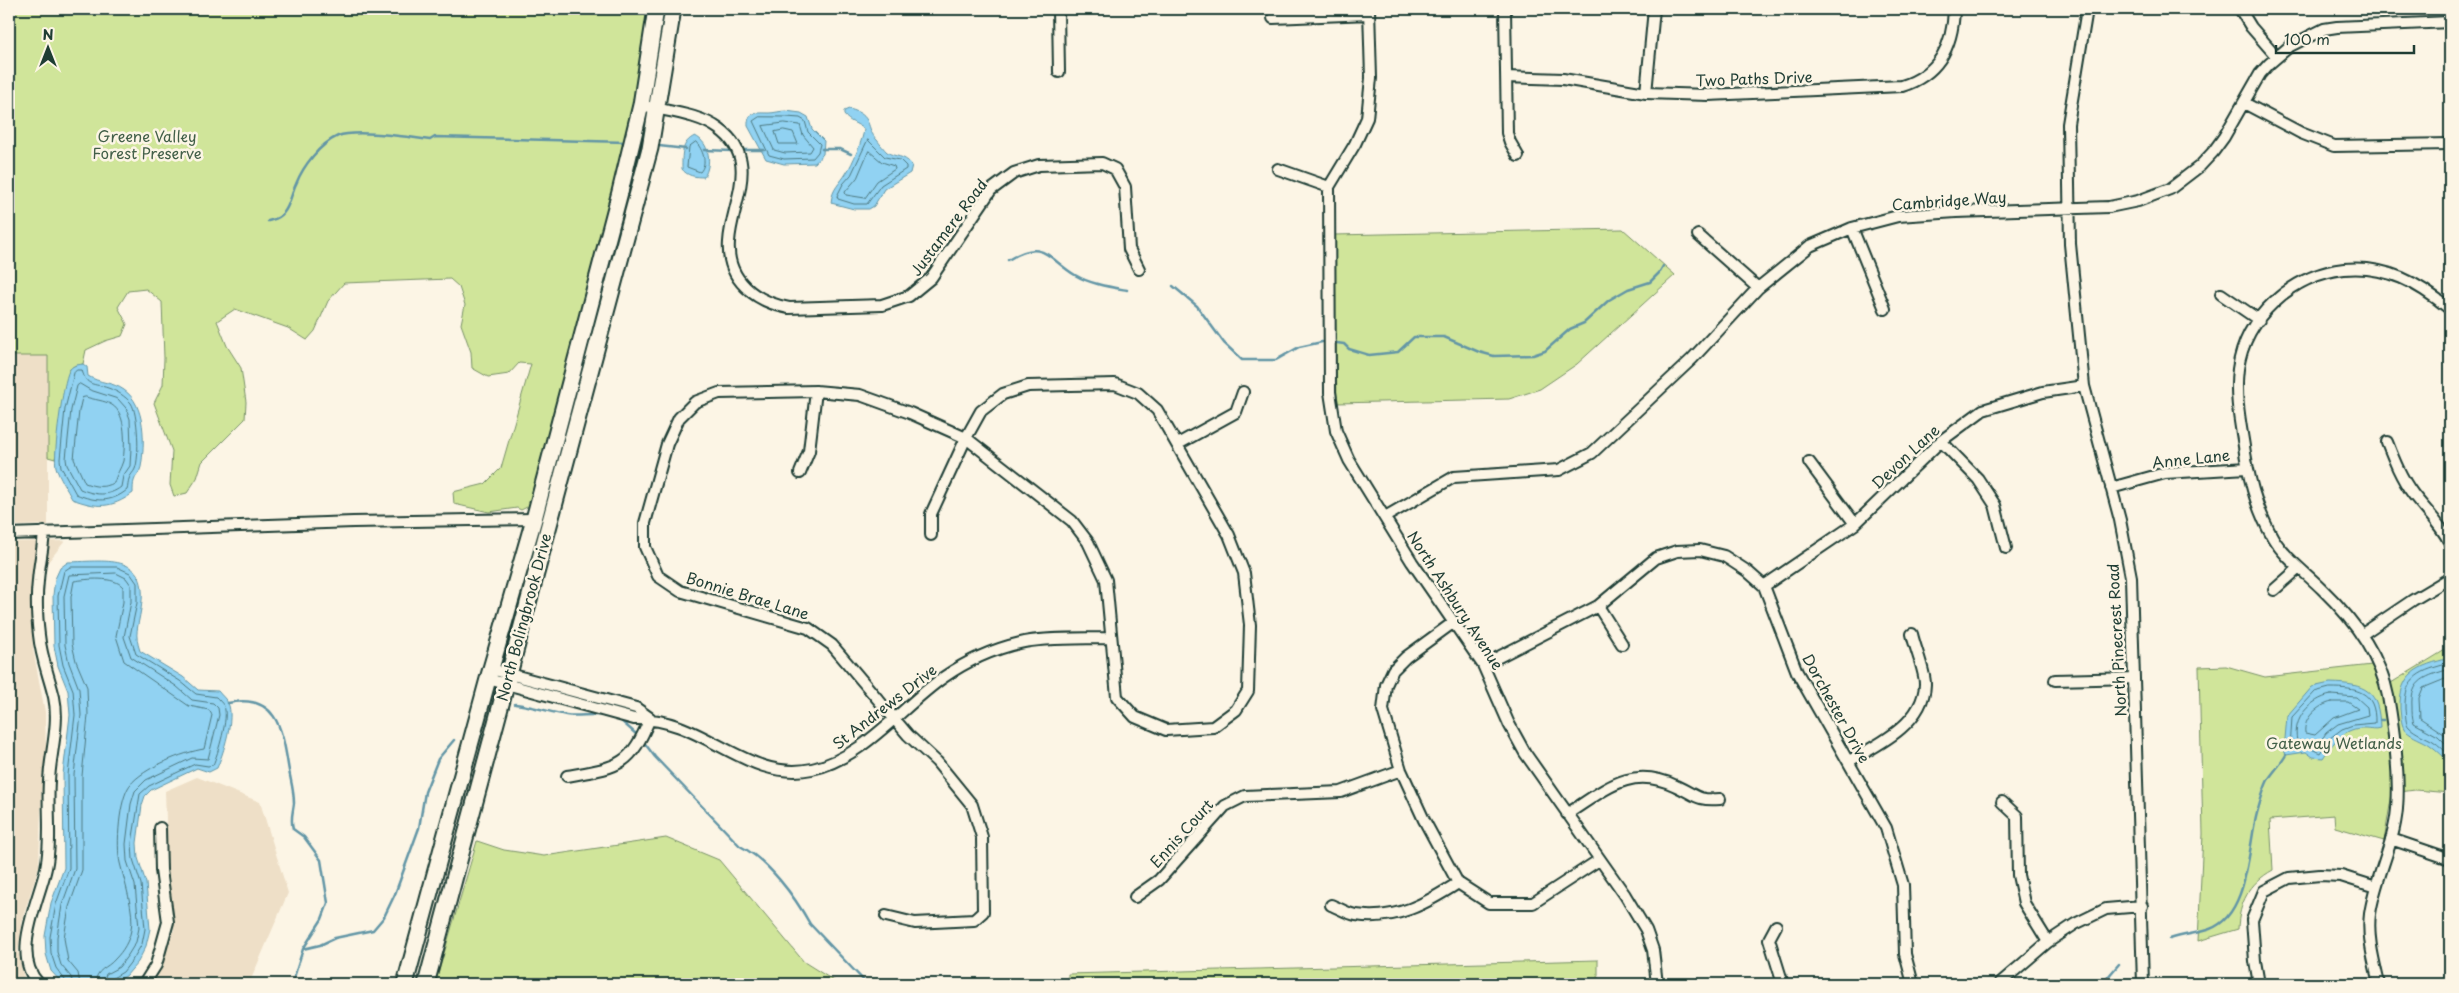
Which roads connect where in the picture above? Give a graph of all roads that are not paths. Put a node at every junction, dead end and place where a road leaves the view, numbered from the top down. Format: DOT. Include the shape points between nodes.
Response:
graph roads {
  1 [pos="656,9"];
  2 [pos="673,9"];
  3 [pos="1058,9"];
  4 [pos="1505,9"];
  5 [pos="1654,9"];
  6 [pos="1954,9"];
  7 [pos="2087,9"];
  8 [pos="2240,9"];
  9 [pos="1369,11"];
  10 [pos="1273,18"];
  11 [pos="2450,22"];
  12 [pos="2277,57"];
  13 [pos="1059,72"];
  14 [pos="1507,77"];
  15 [pos="1646,93"];
  16 [pos="2244,103"];
  17 [pos="641,105"];
  18 [pos="657,108"];
  19 [pos="2450,144"];
  20 [pos="1518,156"];
  21 [pos="1278,169"];
  22 [pos="1329,187"];
  23 [pos="2069,209"];
  24 [pos="1852,228"];
  25 [pos="1698,236"];
  26 [pos="1139,269"];
  27 [pos="1758,288"];
  28 [pos="2221,294"];
  29 [pos="1884,309"];
  30 [pos="2450,309"];
  31 [pos="2259,320"];
  32 [pos="2084,386"];
  33 [pos="816,391"];
  34 [pos="1243,392"];
  35 [pos="966,438"];
  36 [pos="1941,441"];
  37 [pos="2387,442"];
  38 [pos="1178,444"];
  39 [pos="1809,462"];
  40 [pos="2246,468"];
  41 [pos="800,473"];
  42 [pos="2111,488"];
  43 [pos="1385,517"];
  44 [pos="534,519"];
  45 [pos="1855,524"];
  46 [pos="44,532"];
  47 [pos="9,534"];
  48 [pos="931,535"];
  49 [pos="2450,542"];
  50 [pos="2006,548"];
  51 [pos="2299,568"];
  52 [pos="2450,578"];
  53 [pos="1764,586"];
  54 [pos="2274,590"];
  55 [pos="1598,606"];
  56 [pos="1454,622"];
  57 [pos="1912,634"];
  58 [pos="2361,635"];
  59 [pos="1111,638"];
  60 [pos="1622,644"];
  61 [pos="1483,665"];
  62 [pos="489,674"];
  63 [pos="506,678"];
  64 [pos="2134,678"];
  65 [pos="2055,680"];
  66 [pos="894,717"];
  67 [pos="650,718"];
  68 [pos="1849,761"];
  69 [pos="1401,770"];
  70 [pos="567,776"];
  71 [pos="1720,799"];
  72 [pos="2002,802"];
  73 [pos="1567,814"];
  74 [pos="160,828"];
  75 [pos="2391,839"];
  76 [pos="2450,859"];
  77 [pos="1599,860"];
  78 [pos="1458,883"];
  79 [pos="2376,887"];
  80 [pos="1135,897"];
  81 [pos="1331,905"];
  82 [pos="2142,906"];
  83 [pos="886,916"];
  84 [pos="1776,926"];
  85 [pos="2048,942"];
  86 [pos="39,984"];
  87 [pos="144,984"];
  88 [pos="405,984"];
  89 [pos="426,984"];
  90 [pos="1657,984"];
  91 [pos="1782,984"];
  92 [pos="1913,984"];
  93 [pos="1999,984"];
  94 [pos="2143,984"];
  95 [pos="2259,984"];
  96 [pos="2379,984"];
  1 -- 17 [label="main road, North Bolingbrook Drive"];
  2 -- 18 [label="main road, North Bolingbrook Drive"];
  3 -- 13 [label="street"];
  4 -- 14 [label="street"];
  5 -- 15 [label="street"];
  6 -- 15 [label="street, Two Paths Drive" via="1952,36 1942,57 1924,75 1902,86 1708,96"];
  7 -- 23 [label="street, North Pinecrest Road" via="2070,107 2067,146"];
  8 -- 12 [label="street"];
  9 -- 10 [label="street"];
  9 -- 22 [label="street" via="1371,78 1367,118"];
  11 -- 12 [label="street, Cambridge Way" via="2330,28 2301,40"];
  12 -- 16 [label="street, Cambridge Way" via="2260,74"];
  14 -- 15 [label="street, Two Paths Drive" via="1563,79"];
  14 -- 20 [label="street" via="1507,133"];
  16 -- 19 [label="street" via="2334,146"];
  16 -- 23 [label="street, Cambridge Way" via="2213,152 2170,188 2123,205"];
  17 -- 18 [label="street, Justamere Road"];
  17 -- 44 [label="main road, North Bolingbrook Drive"];
  18 -- 26 [label="street, Justamere Road" via="704,121 723,132 732,143 741,162 742,180 729,237 730,257 742,285 754,296 775,305 789,308 882,305 909,296 931,278 991,190 1014,173 1040,165 1102,163 1116,169 1125,187 1129,249"];
  18 -- 63 [label="main road, North Bolingbrook Drive" via="624,250"];
  21 -- 22 [label="street"];
  22 -- 43 [label="street, North Ashbury Avenue" via="1333,420 1349,460"];
  23 -- 24 [label="street, Cambridge Way" via="1898,216"];
  23 -- 32 [label="street, North Pinecrest Road"];
  24 -- 27 [label="street, Cambridge Way" via="1810,246"];
  24 -- 29 [label="street"];
  25 -- 27 [label="street"];
  27 -- 43 [label="street, Cambridge Way" via="1692,359 1592,453 1558,470 1454,477"];
  28 -- 31 [label="street"];
  30 -- 31 [label="street" via="2405,278 2363,268 2341,270 2306,280 2272,303"];
  31 -- 40 [label="street" via="2243,352 2237,385"];
  32 -- 36 [label="street, Devon Lane" via="2043,392 1983,410"];
  32 -- 42 [label="street, North Pinecrest Road"];
  33 -- 35 [label="street, Bonnie Brae Lane" via="860,395"];
  33 -- 41 [label="street" via="809,451"];
  33 -- 66 [label="street, Bonnie Brae Lane" via="719,393 695,402 679,418 667,444 645,523 645,547 658,576 680,591 808,628 832,645"];
  34 -- 38 [label="street" via="1236,412"];
  35 -- 38 [label="street, Bonnie Brae Lane" via="981,411 1003,394 1028,386 1115,384 1138,393 1157,410"];
  35 -- 48 [label="street, Bonnie Brae Lane" via="931,514"];
  35 -- 59 [label="street, Bonnie Brae Lane" via="1072,521 1083,535 1106,580"];
  36 -- 45 [label="street, Devon Lane"];
  36 -- 50 [label="street" via="1978,479 1995,505"];
  37 -- 49 [label="street" via="2402,478"];
  38 -- 59 [label="street, Bonnie Brae Lane" via="1230,535 1244,573 1250,625 1248,691 1236,710 1213,727 1166,730 1135,717 1117,697"];
  39 -- 45 [label="street"];
  40 -- 42 [label="street, Anne Lane" via="2165,473"];
  40 -- 51 [label="street" via="2256,504 2275,540"];
  42 -- 64 [label="street, North Pinecrest Road" via="2131,577"];
  43 -- 56 [label="street, North Ashbury Avenue"];
  44 -- 46 [label="street"];
  44 -- 62 [label="main road, North Bolingbrook Drive"];
  45 -- 53 [label="street, Devon Lane"];
  46 -- 47 [label="street"];
  46 -- 86 [label="street" via="38,582 38,634 54,698 55,719 46,868 27,934 27,957 34,979"];
  51 -- 54 [label="street"];
  51 -- 58 [label="street" via="2324,590"];
  52 -- 58 [label="street"];
  53 -- 55 [label="street, Dorchester Drive" via="1724,556 1700,550 1677,551 1656,558"];
  53 -- 68 [label="street, Dorchester Drive" via="1797,672"];
  55 -- 60 [label="street"];
  55 -- 61 [label="street, Dorchester Drive"];
  56 -- 61 [label="street, North Ashbury Avenue"];
  56 -- 69 [label="street" via="1406,657 1393,670 1386,685 1383,710"];
  57 -- 68 [label="street" via="1925,684 1916,712 1889,739"];
  58 -- 75 [label="street" via="2377,662 2388,696 2398,800"];
  59 -- 66 [label="street, St Andrews Drive" via="1021,643 980,656 944,677"];
  61 -- 73 [label="street, North Ashbury Avenue" via="1517,739"];
  62 -- 63 [label="street, St Andrews Drive"];
  62 -- 88 [label="main road, North Bolingbrook Drive"];
  63 -- 67 [label="street, St Andrews Drive" via="634,719"];
  63 -- 89 [label="main road, North Bolingbrook Drive"];
  64 -- 65 [label="street"];
  64 -- 82 [label="street, North Pinecrest Road"];
  66 -- 67 [label="street, St Andrews Drive" via="850,755 800,771 761,766 695,732"];
  66 -- 83 [label="street, Bonnie Brae Lane" via="937,762 972,806 982,837 982,912 974,920 915,923"];
  67 -- 70 [label="street" via="635,751 621,763"];
  68 -- 92 [label="street, Dorchester Drive" via="1886,828 1902,885 1905,954"];
  69 -- 78 [label="street"];
  69 -- 80 [label="street, Ennis Court" via="1341,792 1244,796 1225,806 1159,880"];
  71 -- 73 [label="street" via="1692,797 1680,788 1656,779 1628,778"];
  72 -- 85 [label="street" via="2017,816 2018,875 2024,903"];
  73 -- 77 [label="street, North Ashbury Avenue"];
  74 -- 87 [label="street" via="161,870 168,922 156,965"];
  75 -- 76 [label="street"];
  75 -- 79 [label="street"];
  77 -- 78 [label="street" via="1533,902 1489,903"];
  77 -- 90 [label="street, North Ashbury Avenue" via="1646,930 1653,950"];
  78 -- 81 [label="street" via="1426,904 1396,915 1355,915"];
  79 -- 95 [label="street" via="2341,876 2320,875 2289,878 2264,891 2252,920"];
  79 -- 96 [label="street" via="2370,915 2370,940"];
  82 -- 85 [label="street" via="2106,909"];
  82 -- 94 [label="street, North Pinecrest Road"];
  84 -- 91 [label="street" via="1770,939"];
  85 -- 93 [label="street"];
}
